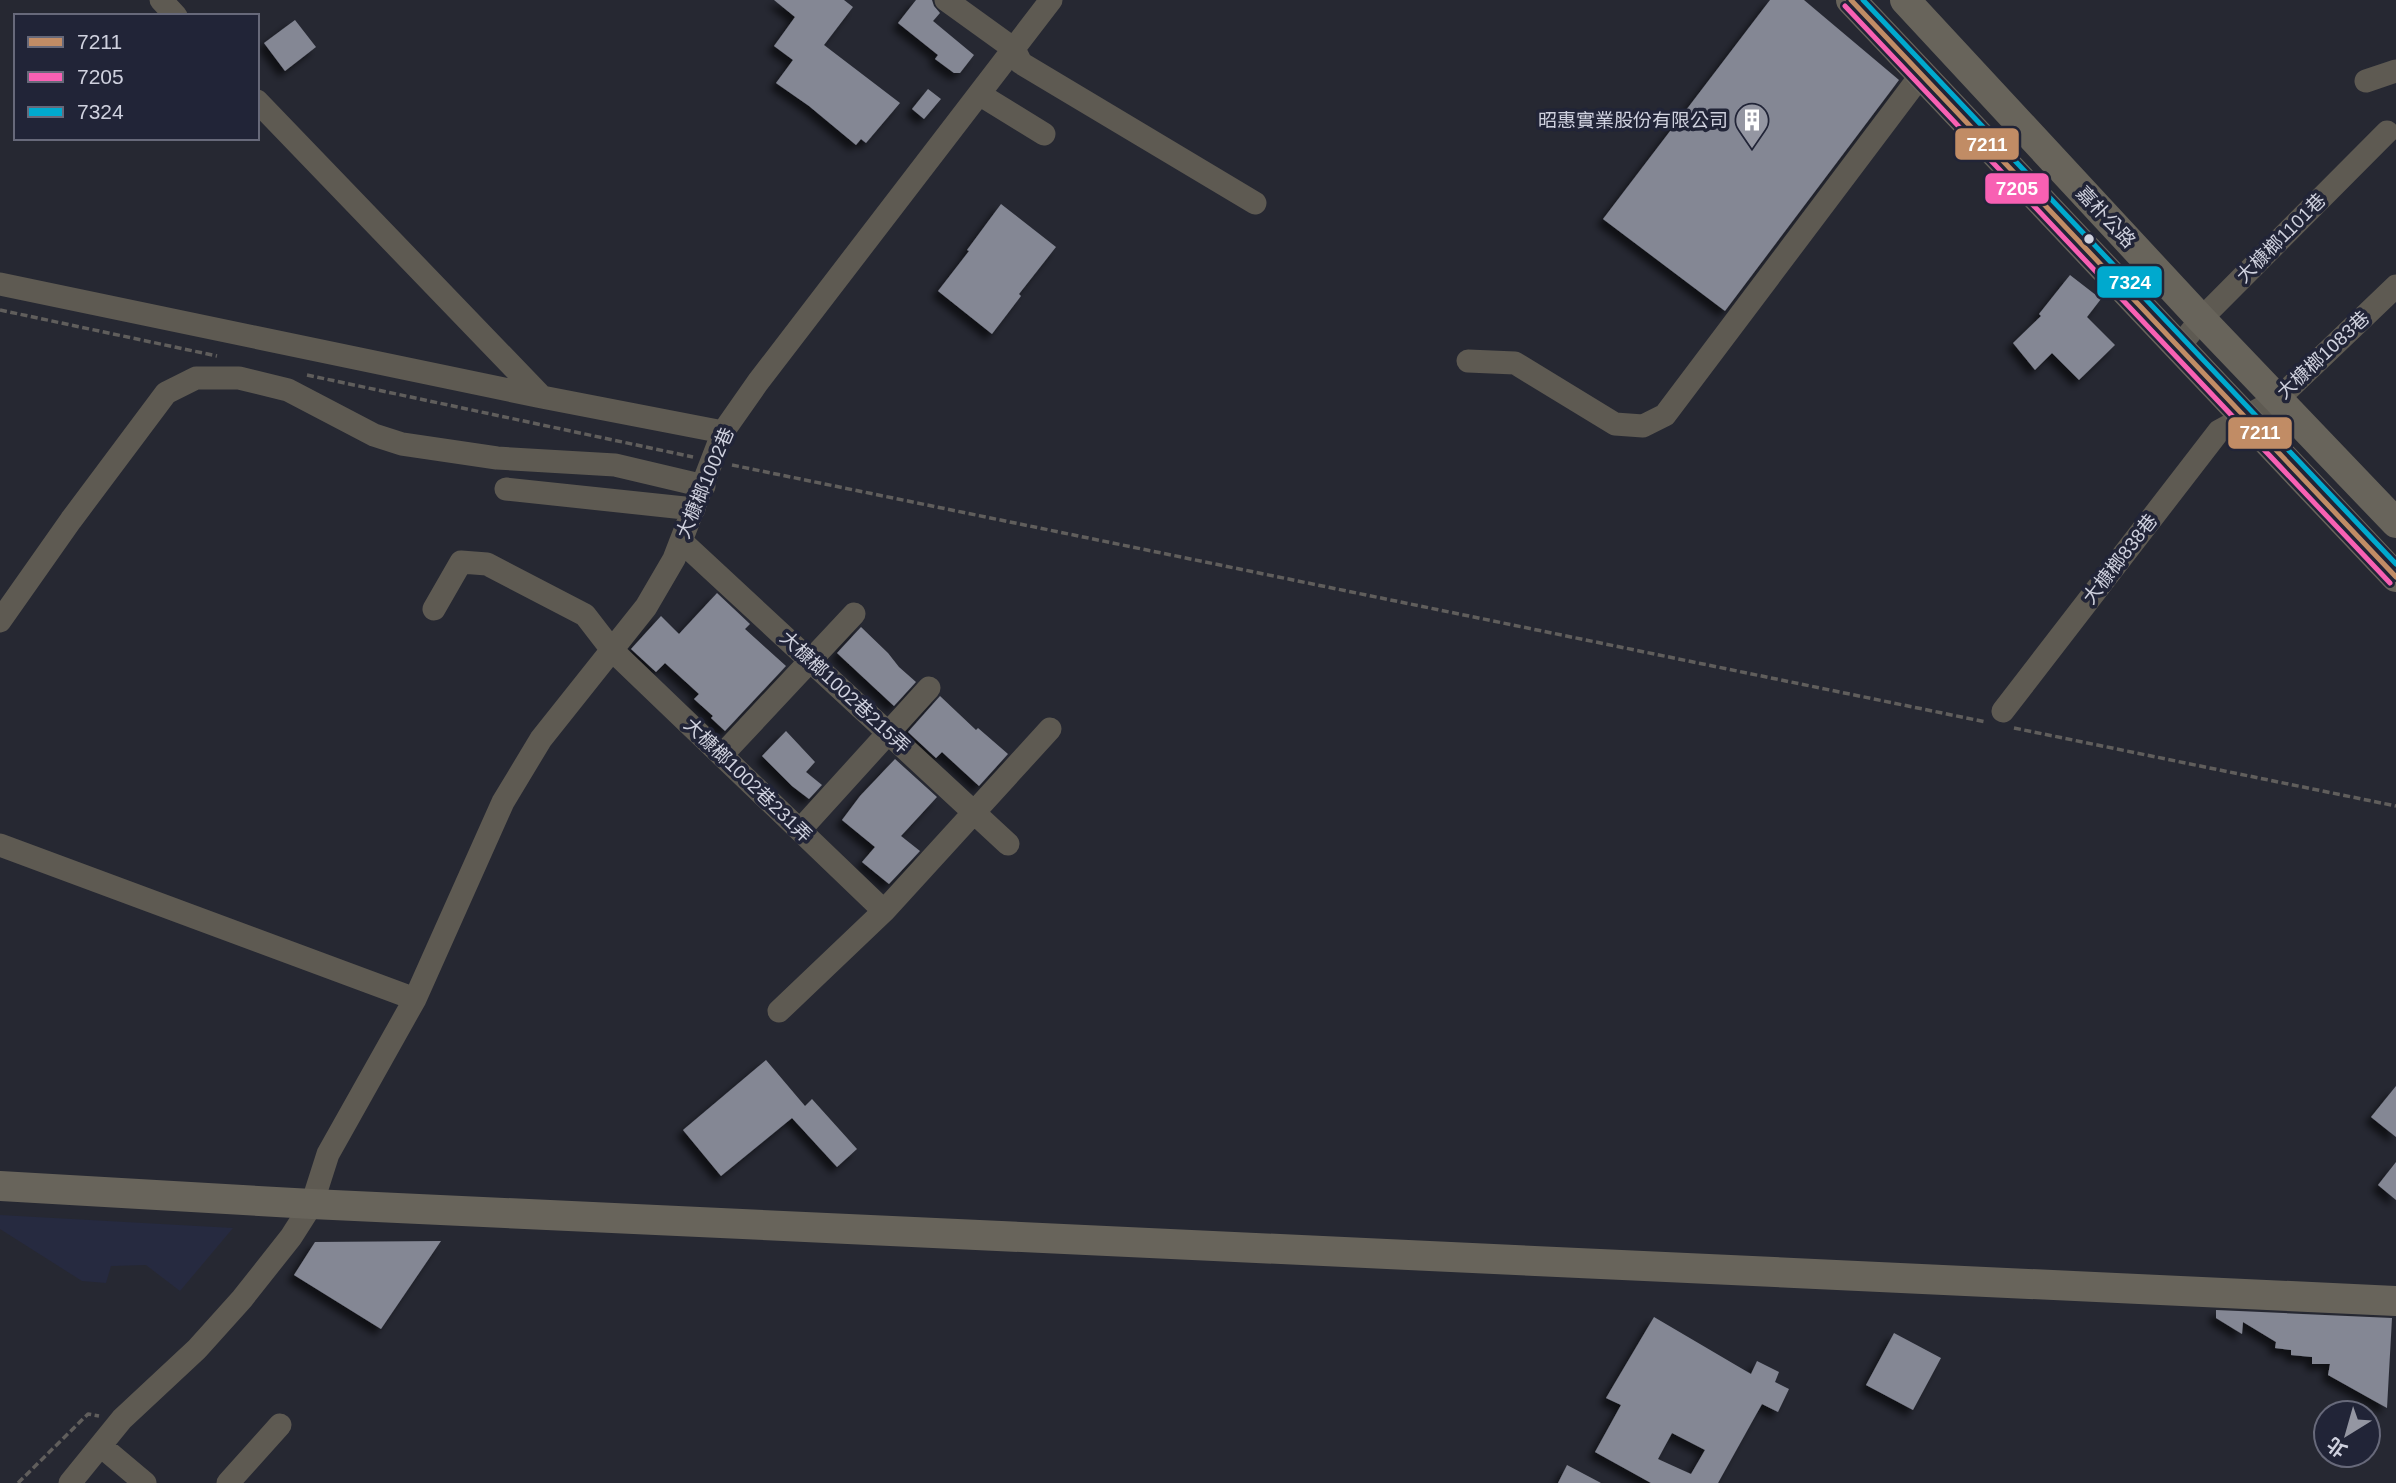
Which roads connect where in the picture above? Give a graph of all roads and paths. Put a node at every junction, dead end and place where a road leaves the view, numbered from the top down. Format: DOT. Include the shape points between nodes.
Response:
graph roads {
  1 [pos="161,0"];
  2 [pos="946,0"];
  3 [pos="1051,0"];
  4 [pos="1851,0"];
  5 [pos="1905,0"];
  6 [pos="174,14"];
  7 [pos="1014,49"];
  8 [pos="2396,71"];
  9 [pos="1921,75"];
  10 [pos="2366,81"];
  11 [pos="979,94"];
  12 [pos="259,103"];
  13 [pos="2387,132"];
  14 [pos="1044,134"];
  15 [pos="1255,203"];
  16 [pos="0,284"];
  17 [pos="2396,286"];
  18 [pos="0,310"];
  19 [pos="2201,319"];
  20 [pos="2179,347"];
  21 [pos="229,359"];
  22 [pos="1468,361"];
  23 [pos="296,373"];
  24 [pos="542,397"];
  25 [pos="2278,398"];
  26 [pos="2244,416"];
  27 [pos="723,432"];
  28 [pos="713,461"];
  29 [pos="704,485"];
  30 [pos="506,489"];
  31 [pos="694,509"];
  32 [pos="2396,523"];
  33 [pos="681,541"];
  34 [pos="2396,577"];
  35 [pos="434,610"];
  36 [pos="854,614"];
  37 [pos="0,621"];
  38 [pos="612,650"];
  39 [pos="809,659"];
  40 [pos="929,688"];
  41 [pos="2001,720"];
  42 [pos="1050,729"];
  43 [pos="889,732"];
  44 [pos="722,755"];
  45 [pos="2396,806"];
  46 [pos="975,813"];
  47 [pos="800,830"];
  48 [pos="1007,844"];
  49 [pos="0,845"];
  50 [pos="884,911"];
  51 [pos="415,999"];
  52 [pos="779,1011"];
  53 [pos="0,1186"];
  54 [pos="312,1204"];
  55 [pos="2396,1301"];
  56 [pos="122,1419"];
  57 [pos="280,1425"];
  58 [pos="101,1446"];
  59 [pos="18,1483"];
  60 [pos="70,1483"];
  61 [pos="145,1483"];
  62 [pos="228,1483"];
  1 -- 6 [label="street"];
  2 -- 7 [label="street"];
  3 -- 7 [label="street, 大槺榔1002巷"];
  4 -- 9 [label="main road, 嘉朴公路"];
  5 -- 19 [label="main road, 嘉朴公路"];
  7 -- 11 [label="street, 大槺榔1002巷"];
  7 -- 15 [label="street" via="1021,64"];
  8 -- 10 [label="street"];
  9 -- 20 [label="main road, 嘉朴公路"];
  9 -- 22 [label="street" via="1665,415 1643,426 1615,424 1515,363"];
  11 -- 14 [label="street"];
  11 -- 27 [label="street, 大槺榔1002巷"];
  12 -- 24 [label="street"];
  13 -- 19 [label="street, 大槺榔1101巷"];
  16 -- 24 [label="street"];
  17 -- 25 [label="street, 大槺榔1083巷"];
  18 -- 21 [label="path"];
  19 -- 20 [label="street, 大槺榔1101巷"];
  19 -- 25 [label="main road, 嘉朴公路"];
  20 -- 26 [label="main road, 嘉朴公路"];
  23 -- 28 [label="path"];
  24 -- 27 [label="street"];
  25 -- 26 [label="street, 大槺榔1083巷"];
  25 -- 32 [label="main road, 嘉朴公路"];
  26 -- 34 [label="main road, 嘉朴公路"];
  26 -- 41 [label="street, 大槺榔838巷" via="2219,430"];
  27 -- 28 [label="street, 大槺榔1002巷"];
  28 -- 29 [label="street, 大槺榔1002巷"];
  28 -- 41 [label="path"];
  29 -- 31 [label="street, 大槺榔1002巷"];
  29 -- 37 [label="street" via="615,465 497,458 401,444 374,435 288,390 239,378 196,378 166,393"];
  30 -- 31 [label="street"];
  31 -- 33 [label="street, 大槺榔1002巷"];
  33 -- 38 [label="street, 大槺榔1002巷" via="646,607"];
  33 -- 39 [label="street, 大槺榔1002巷215弄"];
  35 -- 38 [label="street, 大槺榔1002巷231弄" via="461,562 487,564 585,615"];
  36 -- 39 [label="street"];
  38 -- 44 [label="street, 大槺榔1002巷231弄"];
  38 -- 51 [label="street, 大槺榔1002巷" via="541,739 503,802"];
  39 -- 43 [label="street, 大槺榔1002巷215弄"];
  39 -- 44 [label="street"];
  40 -- 43 [label="street"];
  41 -- 45 [label="path"];
  42 -- 46 [label="street"];
  43 -- 46 [label="street, 大槺榔1002巷215弄"];
  43 -- 47 [label="street"];
  44 -- 47 [label="street, 大槺榔1002巷231弄"];
  46 -- 48 [label="street, 大槺榔1002巷215弄"];
  46 -- 50 [label="street"];
  47 -- 50 [label="street, 大槺榔1002巷231弄"];
  49 -- 51 [label="street"];
  50 -- 52 [label="street"];
  51 -- 54 [label="street, 大槺榔1002巷" via="328,1154"];
  53 -- 54 [label="main road"];
  54 -- 55 [label="main road"];
  54 -- 56 [label="street, 大槺榔1002巷" via="233,1309"];
  56 -- 58 [label="street, 大槺榔1002巷"];
  56 -- 59 [label="path" via="88,1414"];
  57 -- 62 [label="street"];
  58 -- 60 [label="street, 大槺榔1002巷"];
  58 -- 61 [label="street"];
}
